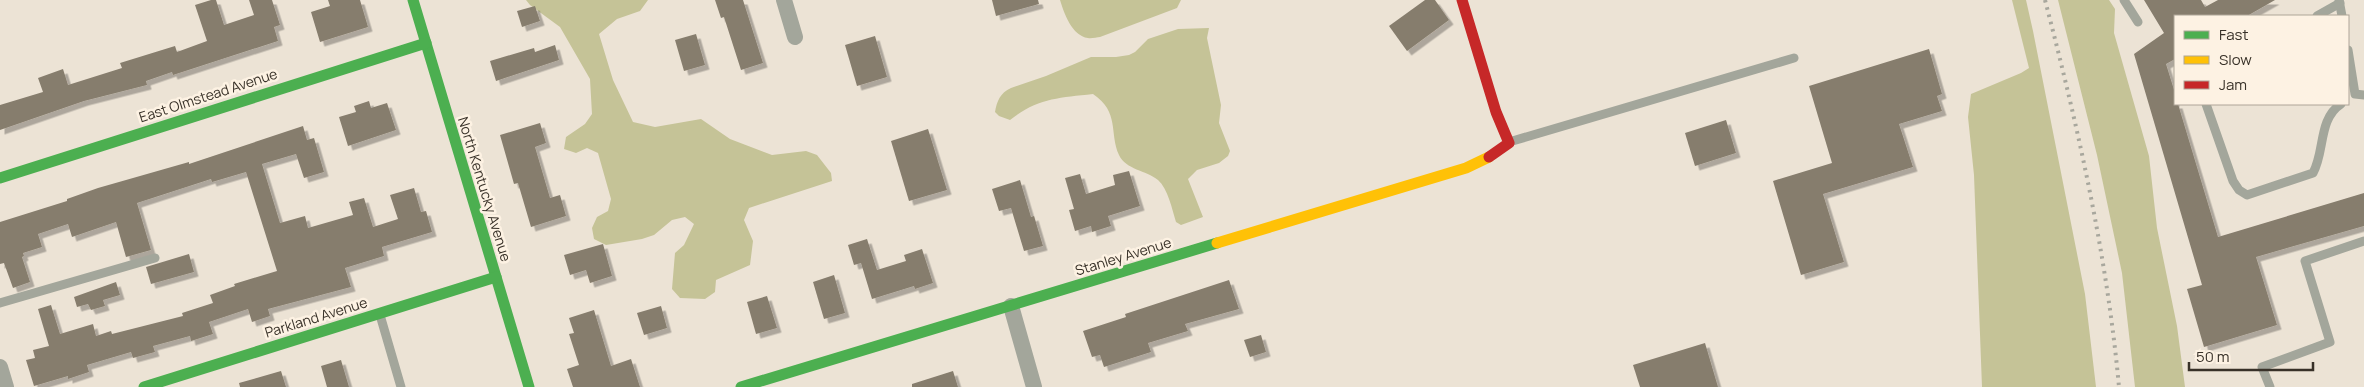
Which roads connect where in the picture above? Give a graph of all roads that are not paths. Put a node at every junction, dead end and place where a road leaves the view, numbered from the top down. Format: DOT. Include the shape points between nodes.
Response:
graph roads {
  1 [pos="413,0"];
  2 [pos="784,0"];
  3 [pos="1462,0"];
  4 [pos="2124,0"];
  5 [pos="2340,2"];
  6 [pos="2319,15"];
  7 [pos="2342,15"];
  8 [pos="2138,22"];
  9 [pos="795,37"];
  10 [pos="426,43"];
  11 [pos="2349,56"];
  12 [pos="1794,58"];
  13 [pos="2356,96"];
  14 [pos="2206,105"];
  15 [pos="2340,105"];
  16 [pos="1509,143"];
  17 [pos="0,178"];
  18 [pos="2364,241"];
  19 [pos="154,258"];
  20 [pos="496,277"];
  21 [pos="0,303"];
  22 [pos="1012,306"];
  23 [pos="379,313"];
  24 [pos="0,367"];
  25 [pos="6,387"];
  26 [pos="144,387"];
  27 [pos="402,387"];
  28 [pos="529,387"];
  29 [pos="741,387"];
  30 [pos="1034,387"];
  31 [pos="2270,387"];
  1 -- 10 [label="street, North Kentucky Avenue"];
  2 -- 9 [label="street"];
  3 -- 16 [label="street" via="1496,112"];
  4 -- 8 [label="lane"];
  5 -- 6 [label="lane"];
  5 -- 7 [label="lane"];
  10 -- 17 [label="street, East Olmstead Avenue"];
  10 -- 20 [label="street, North Kentucky Avenue"];
  11 -- 13 [label="lane"];
  12 -- 16 [label="lane"];
  14 -- 15 [label="lane" via="2233,181 2247,195 2313,173 2318,165 2329,117"];
  16 -- 22 [label="street, Stanley Avenue" via="1492,156 1466,168"];
  18 -- 31 [label="lane" via="2305,261 2330,342 2262,367"];
  19 -- 21 [label="lane"];
  20 -- 23 [label="street, Parkland Avenue"];
  20 -- 28 [label="street, North Kentucky Avenue"];
  22 -- 29 [label="street, Stanley Avenue"];
  22 -- 30 [label="street"];
  23 -- 26 [label="street, Parkland Avenue"];
  23 -- 27 [label="lane"];
  24 -- 25 [label="street"];
}
